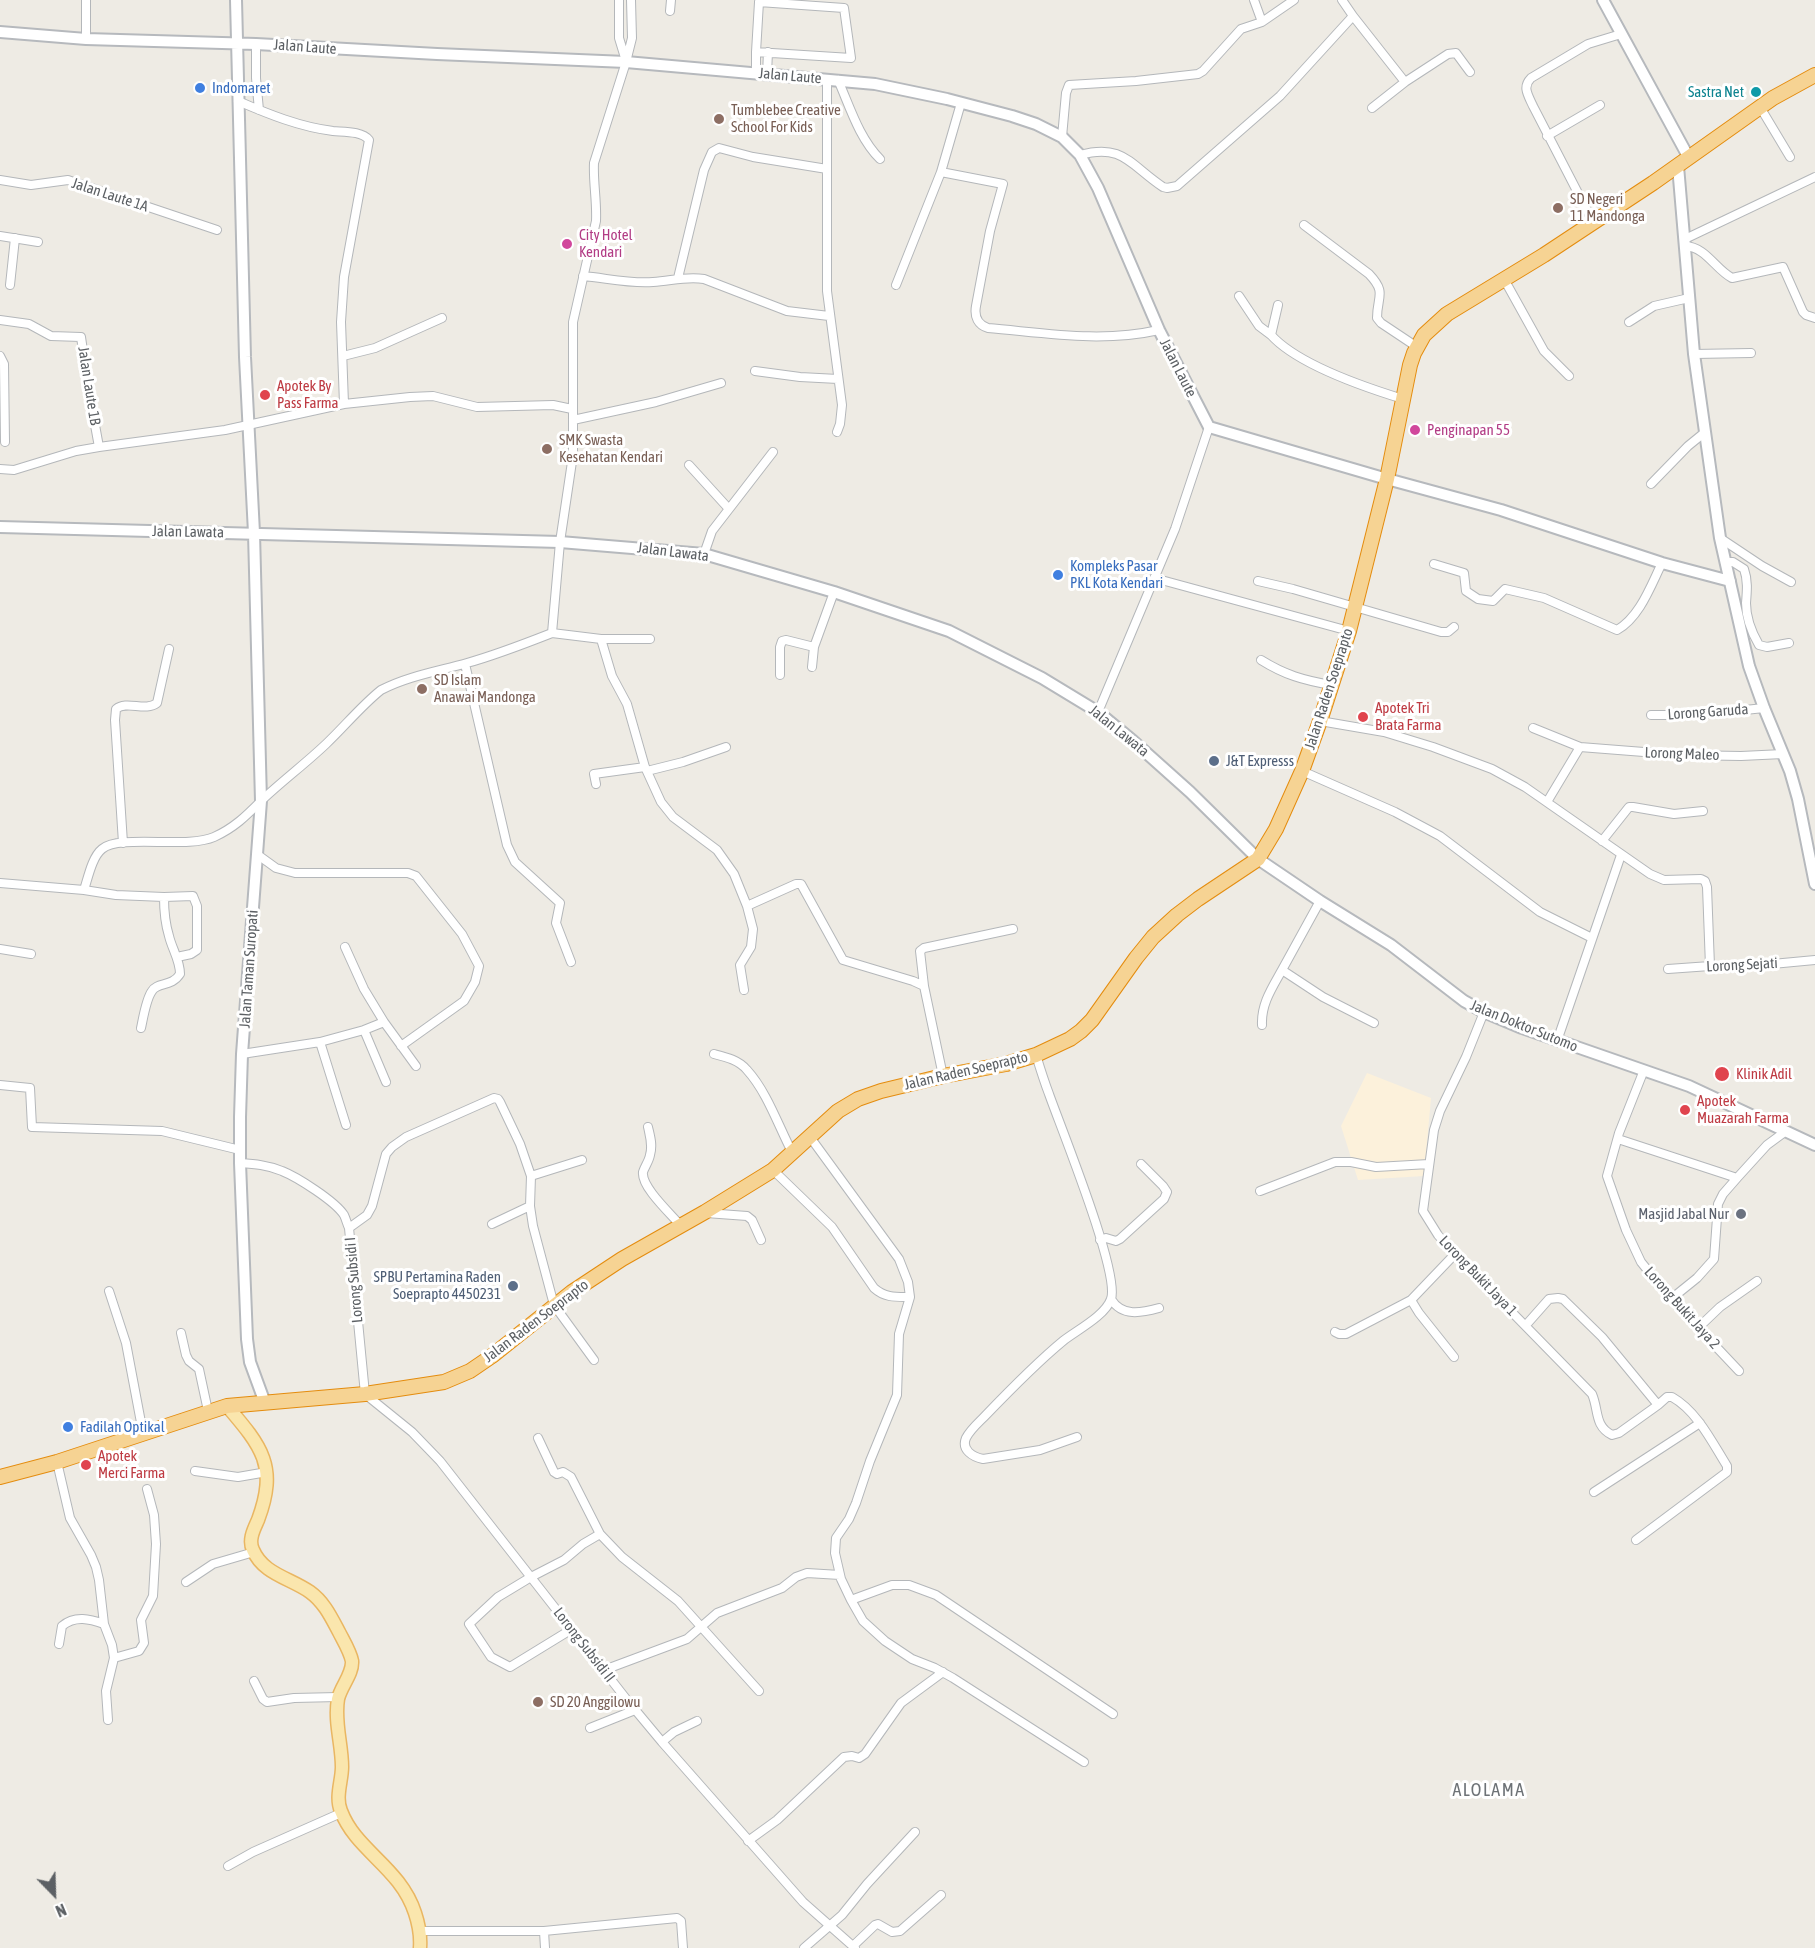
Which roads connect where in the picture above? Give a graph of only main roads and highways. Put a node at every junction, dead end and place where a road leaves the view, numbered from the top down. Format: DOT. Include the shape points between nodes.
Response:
graph roads {
  1 [pos="1815,75"];
  2 [pos="227,1407"];
  3 [pos="0,1477"];
  4 [pos="422,1947"];
  1 -- 2 [label="highway, Jalan Raden Soeprapto" via="1760,107 1684,162 1448,314 1424,335 1410,365 1348,631 1302,771 1276,829 1258,859 1198,899 1153,937 1081,1031 1036,1055 858,1099 838,1111 773,1170 622,1259 554,1305 470,1371 444,1382 365,1394"];
  2 -- 3 [label="highway, Jalan Raden Soeprapto"];
  2 -- 4 [label="main road" via="251,1436 267,1472 264,1501 251,1539 254,1552 264,1567 316,1597 332,1618 352,1660 338,1698 341,1813 360,1841 402,1885 412,1903"];
}
